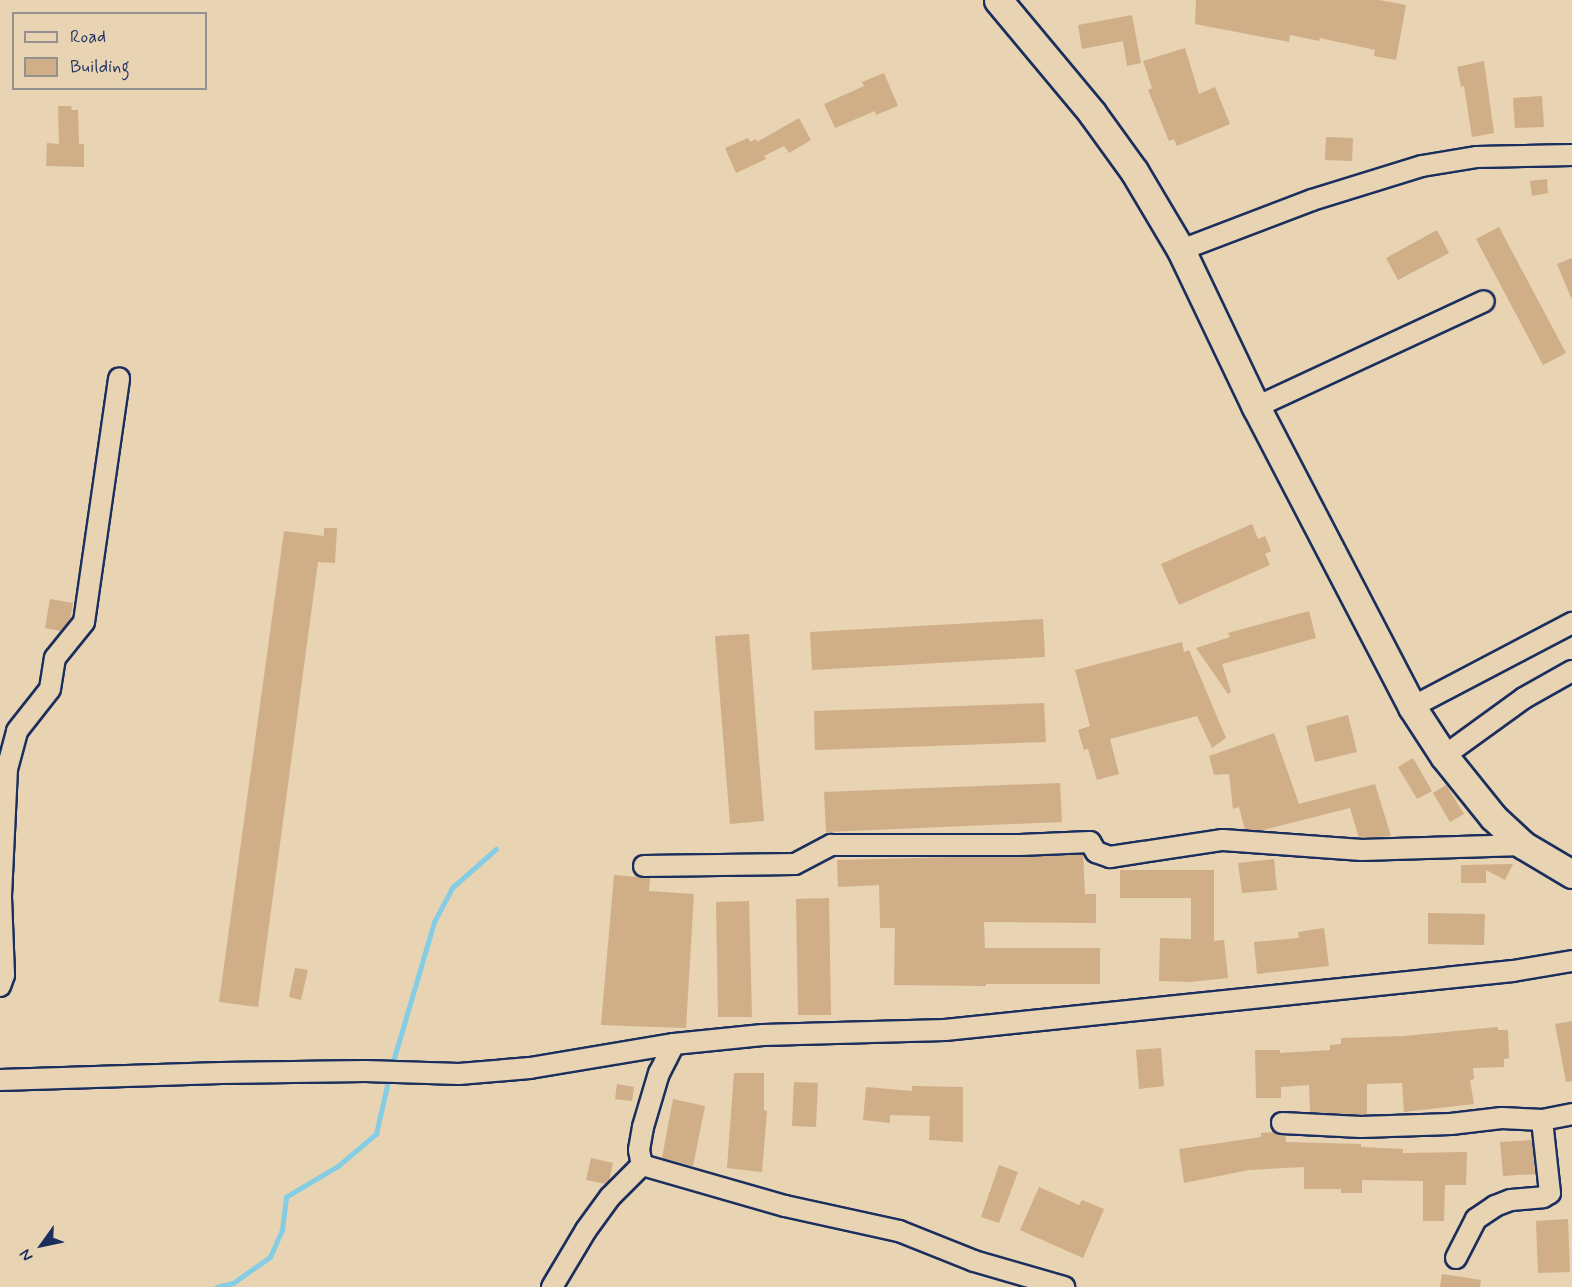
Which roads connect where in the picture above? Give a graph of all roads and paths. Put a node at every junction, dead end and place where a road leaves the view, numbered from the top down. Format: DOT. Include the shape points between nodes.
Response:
graph roads {
  1 [pos="998,0"];
  2 [pos="1572,155"];
  3 [pos="1180,250"];
  4 [pos="1484,301"];
  5 [pos="119,378"];
  6 [pos="1256,407"];
  7 [pos="1572,623"];
  8 [pos="1572,671"];
  9 [pos="1412,707"];
  10 [pos="1444,756"];
  11 [pos="1523,845"];
  12 [pos="644,866"];
  13 [pos="1572,874"];
  14 [pos="1572,961"];
  15 [pos="0,986"];
  16 [pos="674,1044"];
  17 [pos="0,1080"];
  18 [pos="1572,1114"];
  19 [pos="1542,1120"];
  20 [pos="1282,1123"];
  21 [pos="642,1166"];
  22 [pos="1456,1258"];
  23 [pos="552,1287"];
  24 [pos="1064,1287"];
  1 -- 3 [label="main road" via="1092,113 1134,171"];
  2 -- 3 [label="street" via="1477,157 1422,166 1312,200"];
  3 -- 6 [label="main road"];
  4 -- 6 [label="street"];
  5 -- 15 [label="street" via="84,622 56,658 50,688 17,731 7,769 2,896 4,975"];
  6 -- 9 [label="main road"];
  7 -- 9 [label="street"];
  8 -- 10 [label="street" via="1524,698"];
  9 -- 10 [label="main road"];
  10 -- 11 [label="main road" via="1493,817"];
  11 -- 12 [label="street" via="1362,850 1223,840 1110,857 1096,852 1090,842 831,845 795,864"];
  11 -- 13 [label="main road"];
  14 -- 16 [label="street" via="945,1030 763,1035"];
  16 -- 17 [label="street" via="530,1068 459,1074 365,1071"];
  16 -- 21 [label="street" via="658,1073 643,1127 639,1150"];
  18 -- 19 [label="street"];
  19 -- 20 [label="street" via="1502,1118 1361,1127"];
  19 -- 22 [label="street" via="1550,1193 1511,1200 1476,1219"];
  21 -- 23 [label="street" via="610,1197"];
  21 -- 24 [label="street" via="785,1206 899,1231 974,1262"];
}
